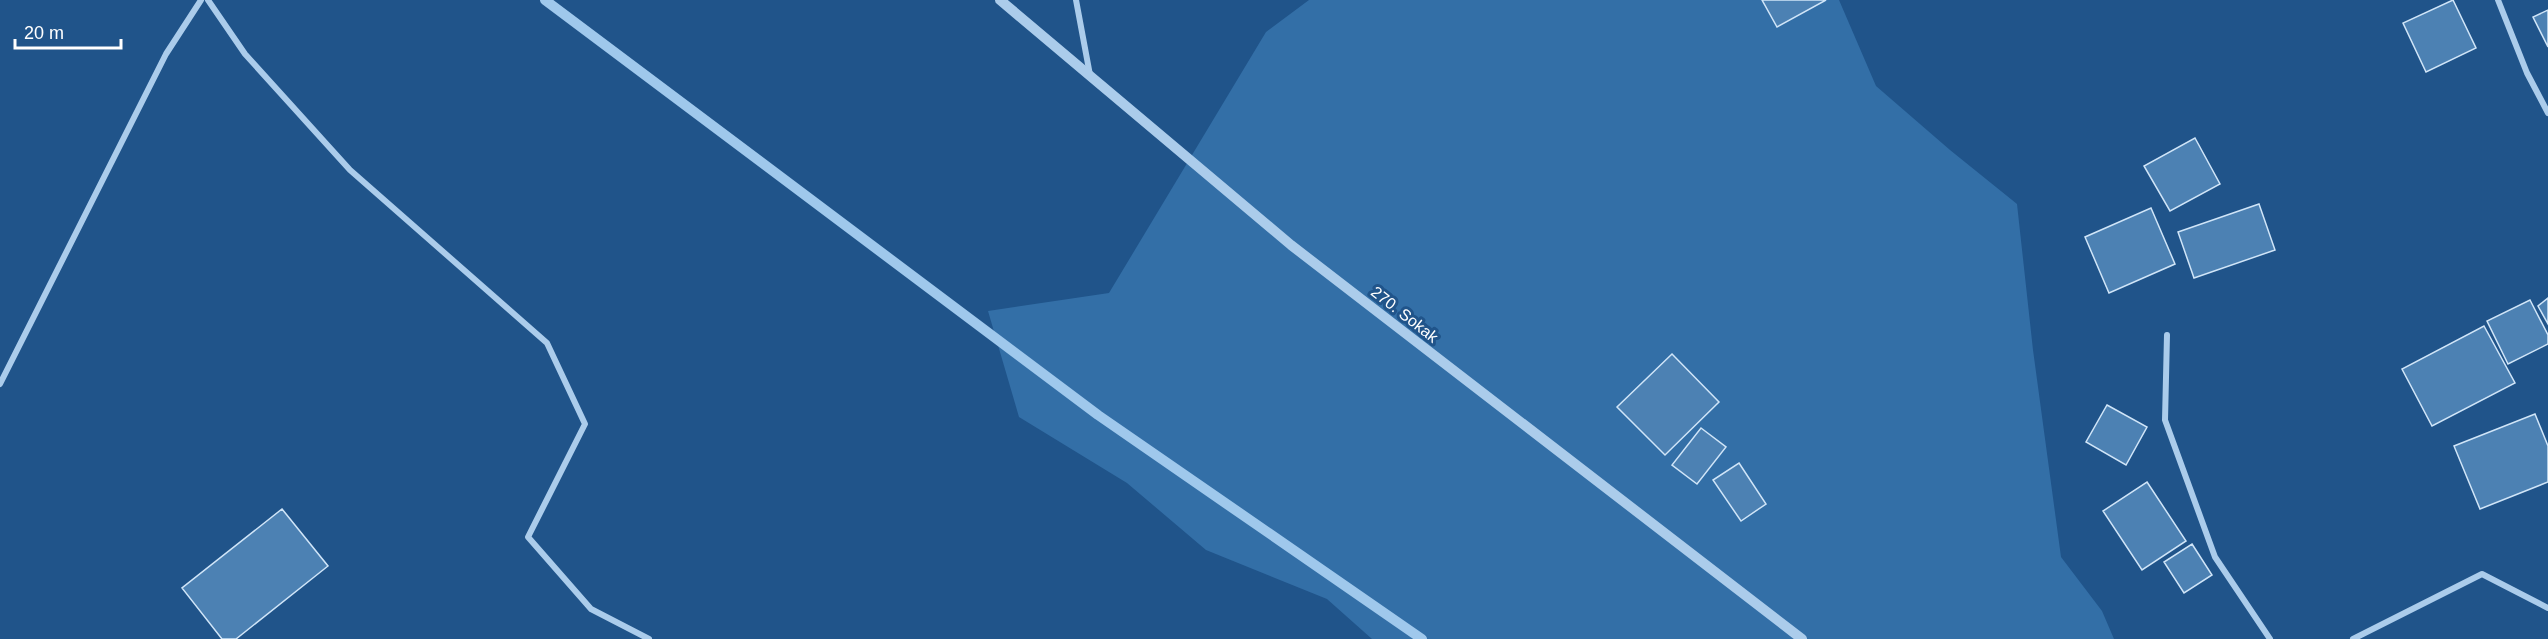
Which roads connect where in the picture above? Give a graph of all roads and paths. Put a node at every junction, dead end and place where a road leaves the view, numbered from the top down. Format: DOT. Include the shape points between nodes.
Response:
graph roads {
  1 [pos="201,0"];
  2 [pos="208,0"];
  3 [pos="1000,0"];
  4 [pos="1076,0"];
  5 [pos="2498,0"];
  6 [pos="1091,79"];
  7 [pos="2548,113"];
  8 [pos="2167,335"];
  9 [pos="0,384"];
  10 [pos="2548,608"];
  11 [pos="649,639"];
  12 [pos="1802,639"];
  13 [pos="2270,639"];
  14 [pos="2353,639"];
  1 -- 9 [label="street" via="166,54"];
  2 -- 11 [label="street" via="245,54 350,170 547,343 585,424 528,537 591,609"];
  3 -- 6 [label="street, 270. Sokak"];
  4 -- 6 [label="street"];
  5 -- 7 [label="street" via="2527,73"];
  6 -- 12 [label="street, 270. Sokak" via="1291,245"];
  8 -- 13 [label="street" via="2165,420 2215,557"];
  10 -- 14 [label="street" via="2482,574"];
}
